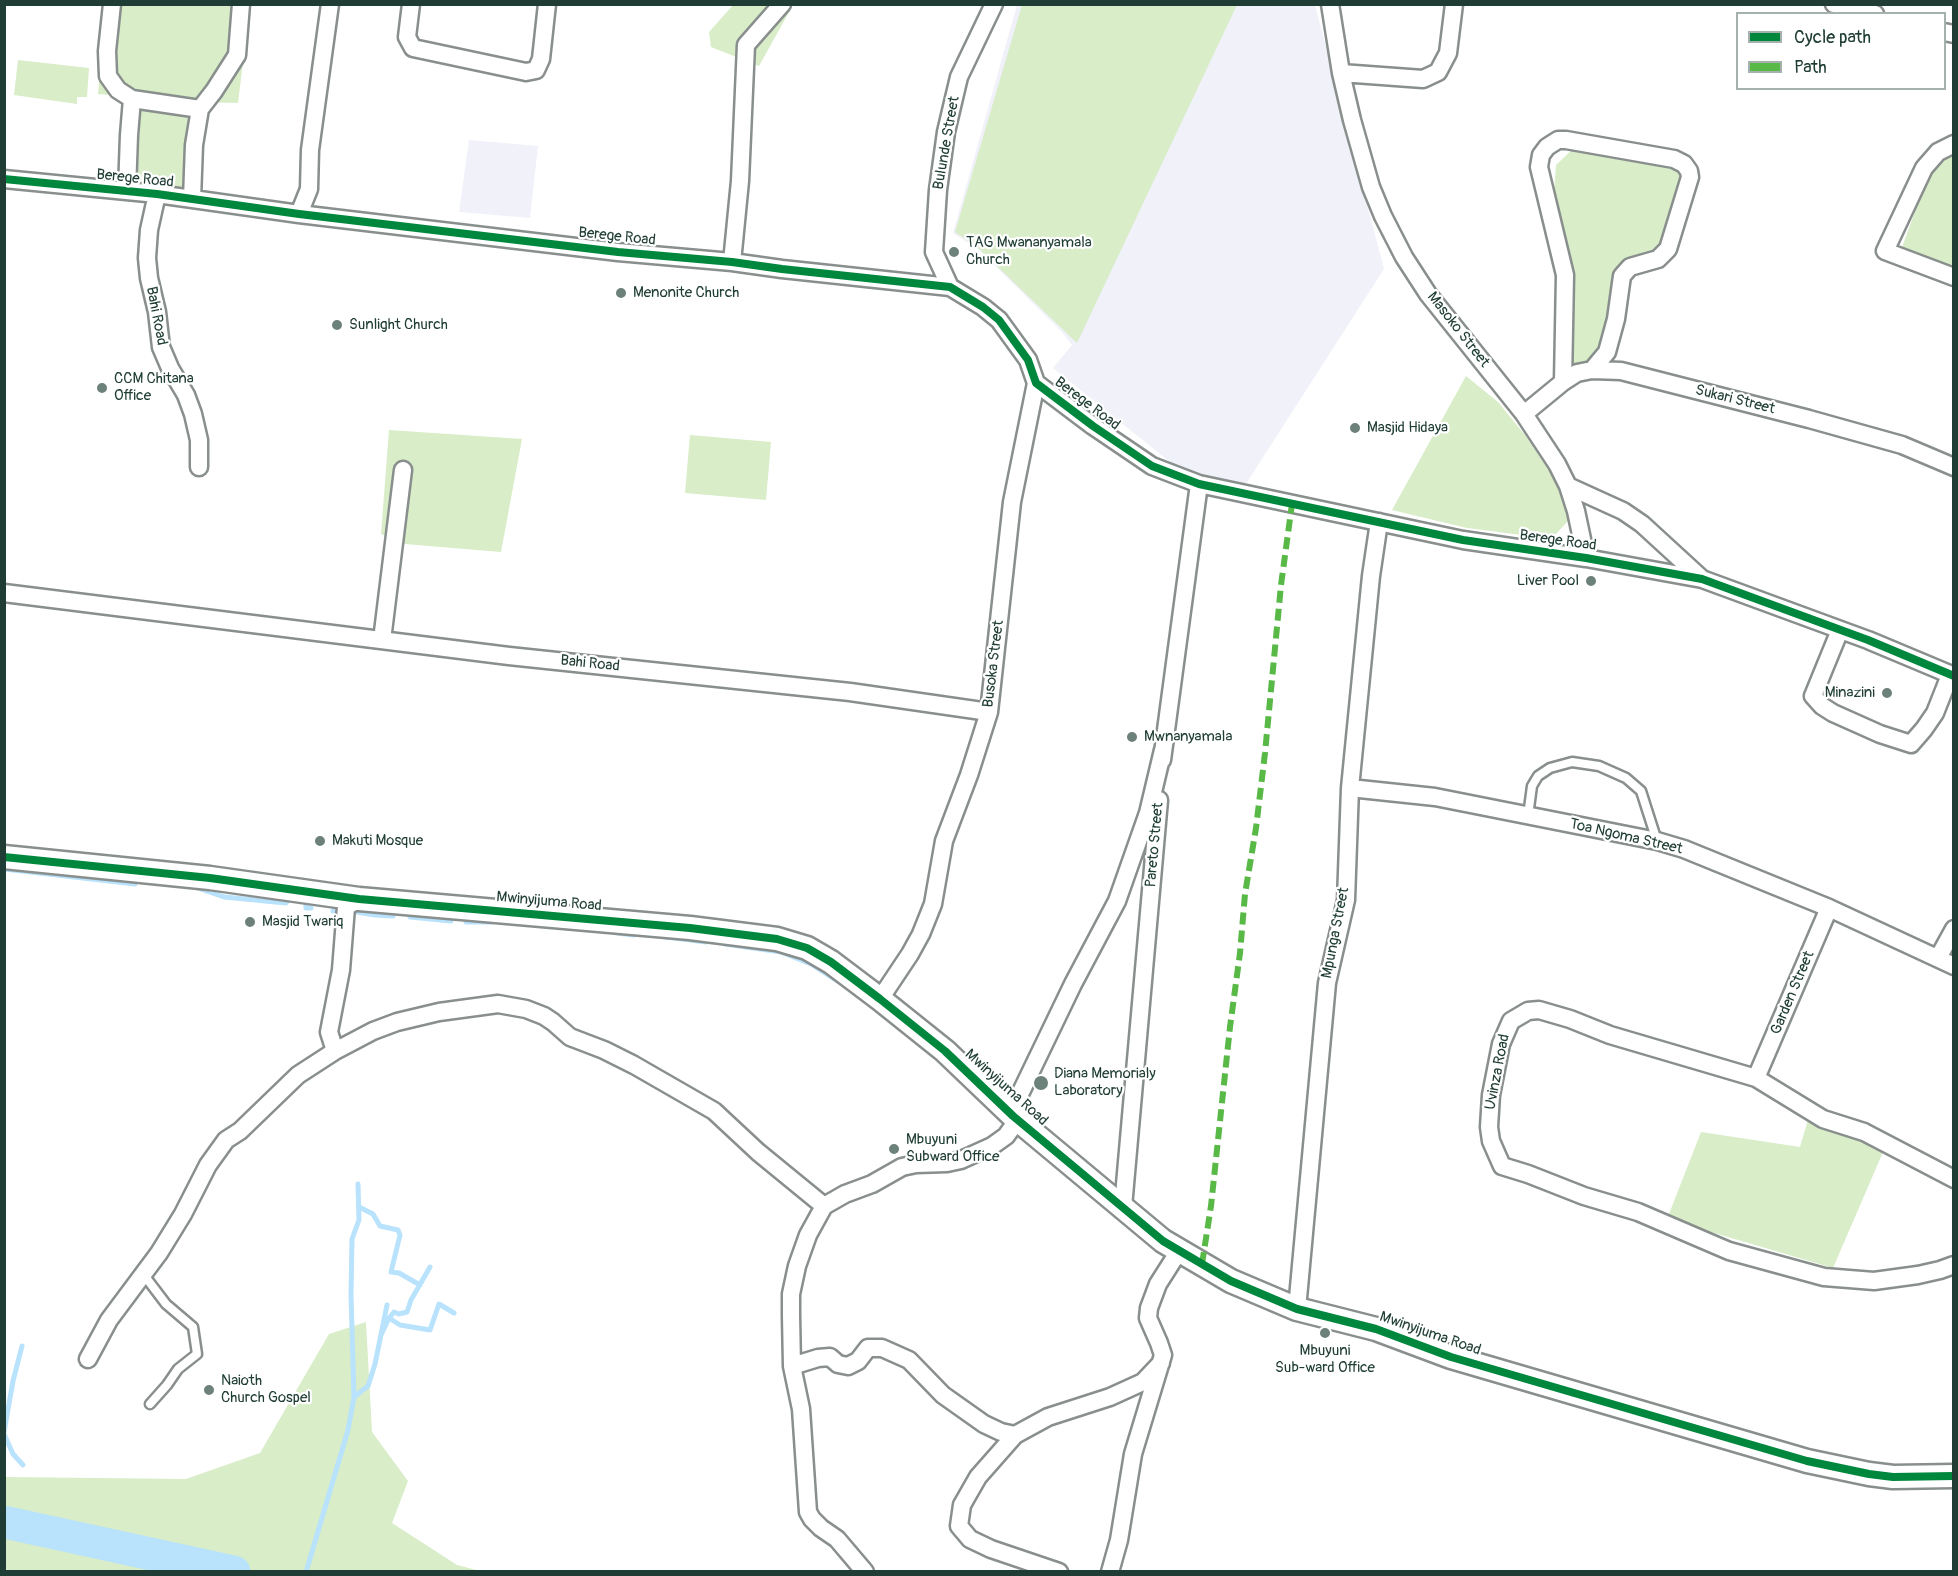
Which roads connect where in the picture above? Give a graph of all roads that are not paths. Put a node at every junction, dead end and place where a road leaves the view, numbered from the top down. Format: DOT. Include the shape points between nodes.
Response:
graph roads {
  1 [pos="112,4"];
  2 [pos="241,4"];
  3 [pos="330,4"];
  4 [pos="411,4"];
  5 [pos="547,4"];
  6 [pos="782,4"];
  7 [pos="994,4"];
  8 [pos="1330,4"];
  9 [pos="1454,4"];
  10 [pos="1834,4"];
  11 [pos="1867,12"];
  12 [pos="1341,73"];
  13 [pos="132,99"];
  14 [pos="200,110"];
  15 [pos="1953,144"];
  16 [pos="4,179"];
  17 [pos="128,191"];
  18 [pos="157,194"];
  19 [pos="192,199"];
  20 [pos="299,214"];
  21 [pos="732,262"];
  22 [pos="1953,277"];
  23 [pos="950,287"];
  24 [pos="1592,370"];
  25 [pos="1036,382"];
  26 [pos="1563,382"];
  27 [pos="1524,414"];
  28 [pos="199,467"];
  29 [pos="1953,467"];
  30 [pos="403,470"];
  31 [pos="1199,484"];
  32 [pos="1568,486"];
  33 [pos="1379,522"];
  34 [pos="1586,558"];
  35 [pos="1702,579"];
  36 [pos="4,593"];
  37 [pos="1840,630"];
  38 [pos="382,640"];
  39 [pos="1952,675"];
  40 [pos="989,712"];
  41 [pos="1163,750"];
  42 [pos="1350,788"];
  43 [pos="1528,816"];
  44 [pos="1657,841"];
  45 [pos="4,857"];
  46 [pos="359,899"];
  47 [pos="1829,908"];
  48 [pos="1953,929"];
  49 [pos="1938,958"];
  50 [pos="1953,966"];
  51 [pos="880,999"];
  52 [pos="335,1051"];
  53 [pos="1756,1078"];
  54 [pos="1013,1116"];
  55 [pos="1953,1179"];
  56 [pos="824,1206"];
  57 [pos="1123,1207"];
  58 [pos="1179,1251"];
  59 [pos="1953,1265"];
  60 [pos="144,1275"];
  61 [pos="1297,1309"];
  62 [pos="88,1359"];
  63 [pos="1161,1363"];
  64 [pos="792,1366"];
  65 [pos="150,1404"];
  66 [pos="1015,1435"];
  67 [pos="1953,1476"];
  68 [pos="865,1572"];
  69 [pos="1059,1572"];
  70 [pos="1110,1572"];
  1 -- 13 [label="street" via="108,76 118,90"];
  2 -- 14 [label="street" via="237,55"];
  3 -- 20 [label="street" via="310,150 309,189"];
  4 -- 5 [label="street" via="407,37 413,48 526,72 536,70 541,59"];
  6 -- 21 [label="street" via="746,45"];
  7 -- 23 [label="street, Bulunde Street" via="959,77 946,132 934,252"];
  8 -- 12 [label="street, Masoko Street"];
  9 -- 12 [label="street" via="1448,53 1438,72 1423,79"];
  10 -- 11 [label="street"];
  12 -- 27 [label="street, Masoko Street" via="1371,187 1404,258"];
  13 -- 14 [label="street"];
  13 -- 17 [label="street"];
  14 -- 19 [label="street"];
  15 -- 22 [label="street" via="1938,152 1924,168 1885,251"];
  16 -- 17 [label="street, Berege Road"];
  17 -- 18 [label="street, Berege Road"];
  18 -- 19 [label="street, Berege Road"];
  18 -- 28 [label="street, Bahi Road" via="149,230 149,278 160,346 193,414 199,440"];
  19 -- 20 [label="street, Berege Road"];
  20 -- 21 [label="street, Berege Road"];
  21 -- 23 [label="street, Berege Road"];
  23 -- 25 [label="street, Berege Road" via="999,320 1028,360"];
  24 -- 26 [label="street, Sukari Street"];
  24 -- 26 [label="street" via="1607,352 1622,276 1630,267 1658,259 1668,249 1690,177 1684,164 1674,159 1558,140 1541,155 1539,167 1565,275"];
  24 -- 29 [label="street, Sukari Street" via="1621,371 1809,419 1902,445"];
  25 -- 31 [label="street, Berege Road" via="1152,466"];
  25 -- 40 [label="street, Busoka Street" via="1012,502"];
  26 -- 27 [label="street, Sukari Street"];
  27 -- 32 [label="street, Masoko Street"];
  30 -- 38 [label="street"];
  31 -- 33 [label="street, Berege Road"];
  31 -- 41 [label="street, Pareto Street"];
  32 -- 34 [label="street, Masoko Street"];
  32 -- 35 [label="street" via="1642,524"];
  33 -- 34 [label="street, Berege Road" via="1463,540"];
  33 -- 42 [label="street, Mpunga Street"];
  34 -- 35 [label="street, Berege Road"];
  35 -- 37 [label="street, Berege Road"];
  36 -- 38 [label="street, Bahi Road"];
  37 -- 39 [label="street, Berege Road"];
  37 -- 39 [label="street" via="1813,696 1833,713 1880,734 1911,744 1935,713"];
  38 -- 40 [label="street, Bahi Road" via="850,692"];
  40 -- 51 [label="street, Busoka Street" via="944,841 933,904 910,954"];
  41 -- 54 [label="street" via="1148,813 1118,901 1056,1018"];
  41 -- 57 [label="street, Pareto Street"];
  42 -- 43 [label="street, Toa Ngoma Street" via="1435,797"];
  42 -- 61 [label="street, Mpunga Street" via="1346,900 1327,983"];
  43 -- 44 [label="street, Toa Ngoma Street"];
  43 -- 44 [label="lane" via="1532,786 1538,776 1572,762 1599,766 1626,778 1641,791"];
  44 -- 47 [label="street, Toa Ngoma Street"];
  45 -- 46 [label="street, Mwinyijuma Road" via="210,878"];
  46 -- 51 [label="street, Mwinyijuma Road" via="777,939 807,948"];
  46 -- 52 [label="street" via="346,907 341,970 330,1032"];
  47 -- 49 [label="street, Toa Ngoma Street"];
  47 -- 53 [label="street, Garden Street"];
  48 -- 49 [label="street"];
  49 -- 50 [label="street, Toa Ngoma Street"];
  51 -- 54 [label="street, Mwinyijuma Road" via="945,1051"];
  52 -- 56 [label="street" via="373,1031 439,1012 484,1005 526,1009 553,1022 570,1037 634,1065 714,1111"];
  52 -- 60 [label="street" via="298,1075 218,1149"];
  53 -- 55 [label="street, Uvinza Road" via="1823,1119 1864,1132"];
  53 -- 59 [label="street, Uvinza Road" via="1610,1035 1570,1019 1539,1010 1528,1011 1511,1021 1501,1044 1491,1095 1491,1141 1502,1166 1638,1212 1729,1251 1796,1270 1824,1277 1874,1281"];
  54 -- 56 [label="street" via="1014,1125 992,1146 961,1160 902,1167"];
  54 -- 57 [label="street, Mwinyijuma Road"];
  56 -- 64 [label="street" via="808,1235 793,1285"];
  57 -- 58 [label="street, Mwinyijuma Road"];
  58 -- 61 [label="street, Mwinyijuma Road" via="1231,1281"];
  58 -- 63 [label="street" via="1158,1284 1149,1308 1148,1318 1163,1355"];
  60 -- 62 [label="street" via="109,1320"];
  60 -- 65 [label="lane" via="166,1304 193,1327 197,1354 178,1369"];
  61 -- 67 [label="street, Mwinyijuma Road" via="1376,1329 1451,1357 1808,1461 1893,1478"];
  63 -- 66 [label="street" via="1143,1382 1048,1417"];
  63 -- 70 [label="street" via="1133,1454"];
  64 -- 66 [label="street" via="830,1357 848,1366 868,1348 882,1348 909,1360 943,1395 984,1424"];
  64 -- 68 [label="street" via="801,1409 807,1512"];
  66 -- 69 [label="street" via="978,1477 962,1505 959,1526 970,1539 991,1549"];
}
